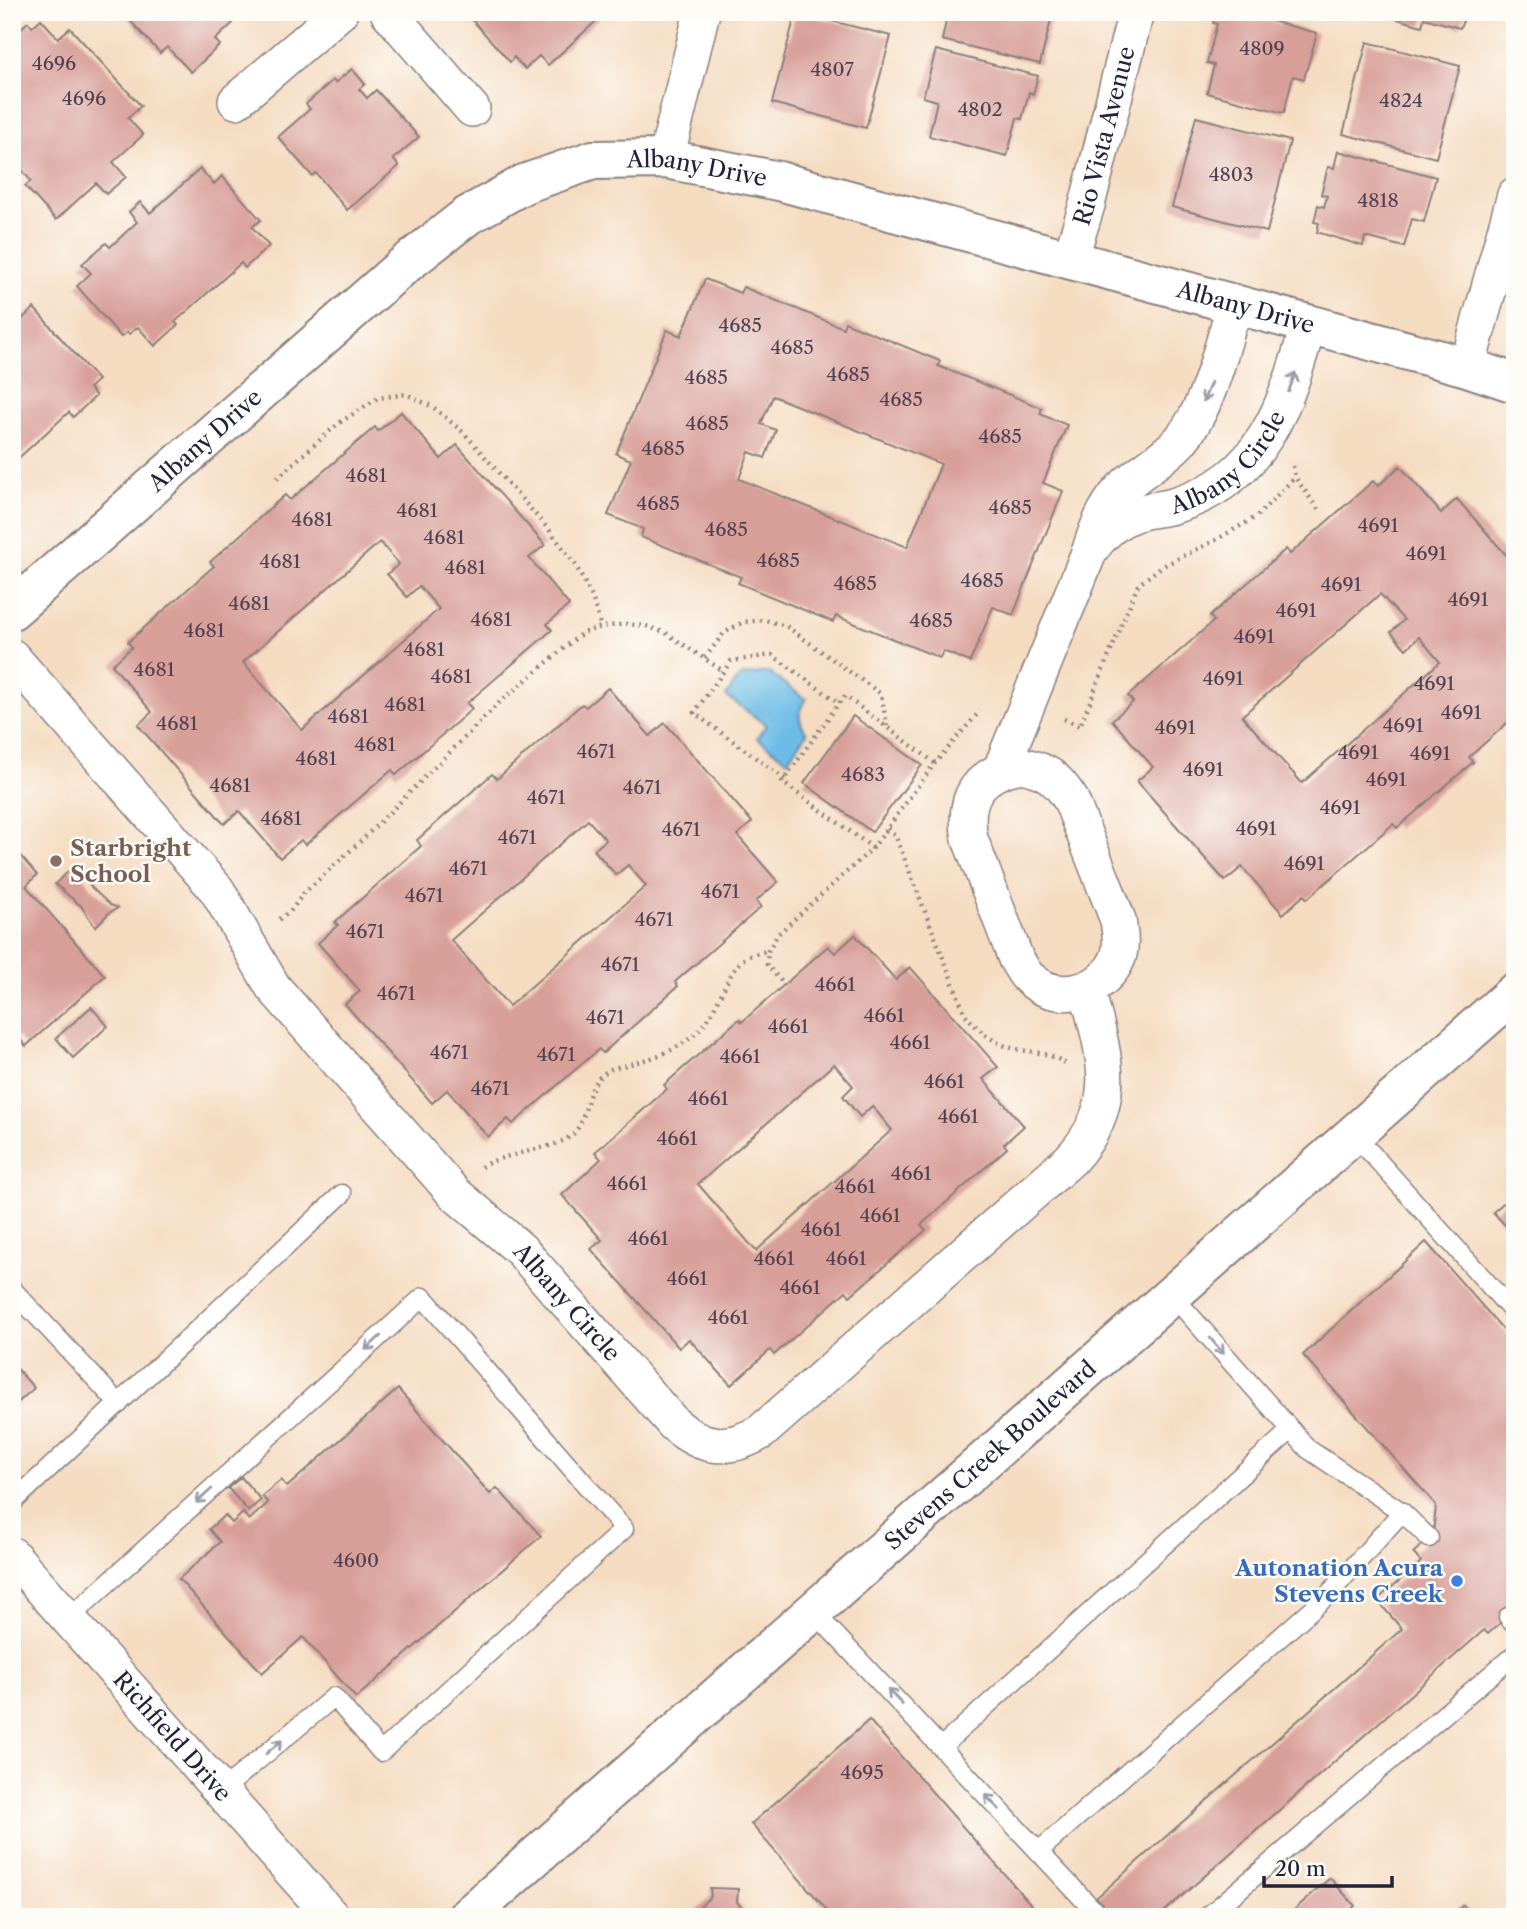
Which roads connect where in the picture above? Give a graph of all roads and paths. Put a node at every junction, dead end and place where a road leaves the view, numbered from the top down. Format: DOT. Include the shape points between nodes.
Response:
graph roads {
  1 [pos="340,12"];
  2 [pos="388,12"];
  3 [pos="702,12"];
  4 [pos="1136,12"];
  5 [pos="236,102"];
  6 [pos="472,109"];
  7 [pos="666,159"];
  8 [pos="1515,195"];
  9 [pos="1070,259"];
  10 [pos="1235,304"];
  11 [pos="1309,323"];
  12 [pos="1468,367"];
  13 [pos="1515,383"];
  14 [pos="1156,462"];
  15 [pos="1292,462"];
  16 [pos="277,478"];
  17 [pos="1186,502"];
  18 [pos="1318,509"];
  19 [pos="1090,550"];
  20 [pos="12,610"];
  21 [pos="600,627"];
  22 [pos="12,657"];
  23 [pos="705,658"];
  24 [pos="723,671"];
  25 [pos="839,704"];
  26 [pos="887,727"];
  27 [pos="935,763"];
  28 [pos="1001,769"];
  29 [pos="785,779"];
  30 [pos="888,828"];
  31 [pos="873,848"];
  32 [pos="245,938"];
  33 [pos="768,951"];
  34 [pos="1087,990"];
  35 [pos="1515,992"];
  36 [pos="1106,1091"];
  37 [pos="1354,1134"];
  38 [pos="454,1193"];
  39 [pos="342,1194"];
  40 [pos="12,1289"];
  41 [pos="1172,1295"];
  42 [pos="1515,1314"];
  43 [pos="119,1404"];
  44 [pos="1291,1430"];
  45 [pos="12,1503"];
  46 [pos="1402,1513"];
  47 [pos="1429,1538"];
  48 [pos="12,1555"];
  49 [pos="813,1611"];
  50 [pos="68,1619"];
  51 [pos="1515,1654"];
  52 [pos="942,1747"];
  53 [pos="221,1791"];
  54 [pos="1039,1852"];
  55 [pos="332,1917"];
  56 [pos="467,1917"];
  57 [pos="1100,1917"];
  58 [pos="1207,1917"];
  1 -- 5 [label="street"];
  2 -- 6 [label="street"];
  3 -- 7 [label="street"];
  4 -- 9 [label="street, Rio Vista Avenue"];
  7 -- 9 [label="street, Albany Drive" via="779,181"];
  7 -- 20 [label="street, Albany Drive" via="593,160 524,184 467,216 402,267"];
  8 -- 12 [label="street"];
  9 -- 10 [label="street, Albany Drive"];
  10 -- 11 [label="street, Albany Drive"];
  10 -- 14 [label="street, Albany Circle, one-way" via="1196,417 1180,441"];
  11 -- 12 [label="street, Albany Drive"];
  17 -- 11 [label="street, Albany Circle, one-way" via="1231,477 1276,421"];
  12 -- 13 [label="street, Albany Drive"];
  14 -- 17 [label="street"];
  14 -- 19 [label="street, Albany Circle" via="1111,501"];
  15 -- 18 [label="path" via="1295,477"];
  16 -- 21 [label="path" via="339,423 378,398 407,394 433,407 464,433 550,531 575,564 592,597"];
  17 -- 19 [label="street, Albany Circle" via="1139,512 1119,522"];
  19 -- 28 [label="street, Albany Circle"];
  21 -- 23 [label="path" via="646,626"];
  21 -- 32 [label="path" via="564,646 500,702 303,894 290,912"];
  22 -- 32 [label="street, Albany Circle" via="217,890"];
  23 -- 24 [label="path"];
  23 -- 26 [label="path" via="724,633 743,622 765,620 786,626 881,694"];
  24 -- 25 [label="path" via="731,661 772,655"];
  24 -- 29 [label="path" via="694,713"];
  25 -- 26 [label="path" via="845,696"];
  25 -- 29 [label="path"];
  26 -- 27 [label="path"];
  28 -- 34 [label="street" via="1021,765 1042,769 1059,782 1071,800 1109,896 1121,940 1117,961 1104,979"];
  28 -- 34 [label="street, Albany Circle" via="983,780 971,798 966,819 1016,959 1028,977 1045,989"];
  29 -- 31 [label="path" via="782,782"];
  30 -- 36 [label="path" via="965,1014 976,1028 1014,1049 1049,1053"];
  32 -- 38 [label="street, Albany Circle" via="273,987"];
  33 -- 38 [label="path" via="740,963 708,1021 695,1035 674,1050 611,1069 595,1083 574,1133 556,1143 493,1160 471,1174"];
  34 -- 36 [label="street, Albany Circle" via="1100,1035"];
  35 -- 37 [label="street, Stevens Creek Boulevard"];
  36 -- 38 [label="street, Albany Circle" via="1087,1142 1070,1160 761,1432 743,1443 724,1446 703,1442 674,1424 520,1249"];
  37 -- 41 [label="street, Stevens Creek Boulevard"];
  37 -- 42 [label="lane"];
  39 -- 43 [label="lane"];
  40 -- 43 [label="lane"];
  41 -- 44 [label="lane, one-way"];
  41 -- 49 [label="street, Stevens Creek Boulevard"];
  43 -- 45 [label="lane"];
  44 -- 46 [label="lane" via="1308,1449"];
  44 -- 52 [label="lane"];
  46 -- 47 [label="lane"];
  46 -- 54 [label="lane" via="1328,1595"];
  48 -- 50 [label="street, Richfield Drive"];
  52 -- 49 [label="lane, one-way"];
  49 -- 56 [label="street, Stevens Creek Boulevard"];
  50 -- 53 [label="street, Richfield Drive"];
  53 -- 50 [label="lane, one-way" via="334,1698 381,1752 624,1529 423,1297"];
  51 -- 58 [label="lane"];
  54 -- 52 [label="lane, one-way"];
  53 -- 55 [label="street, Richfield Drive"];
  54 -- 57 [label="lane"];
}
